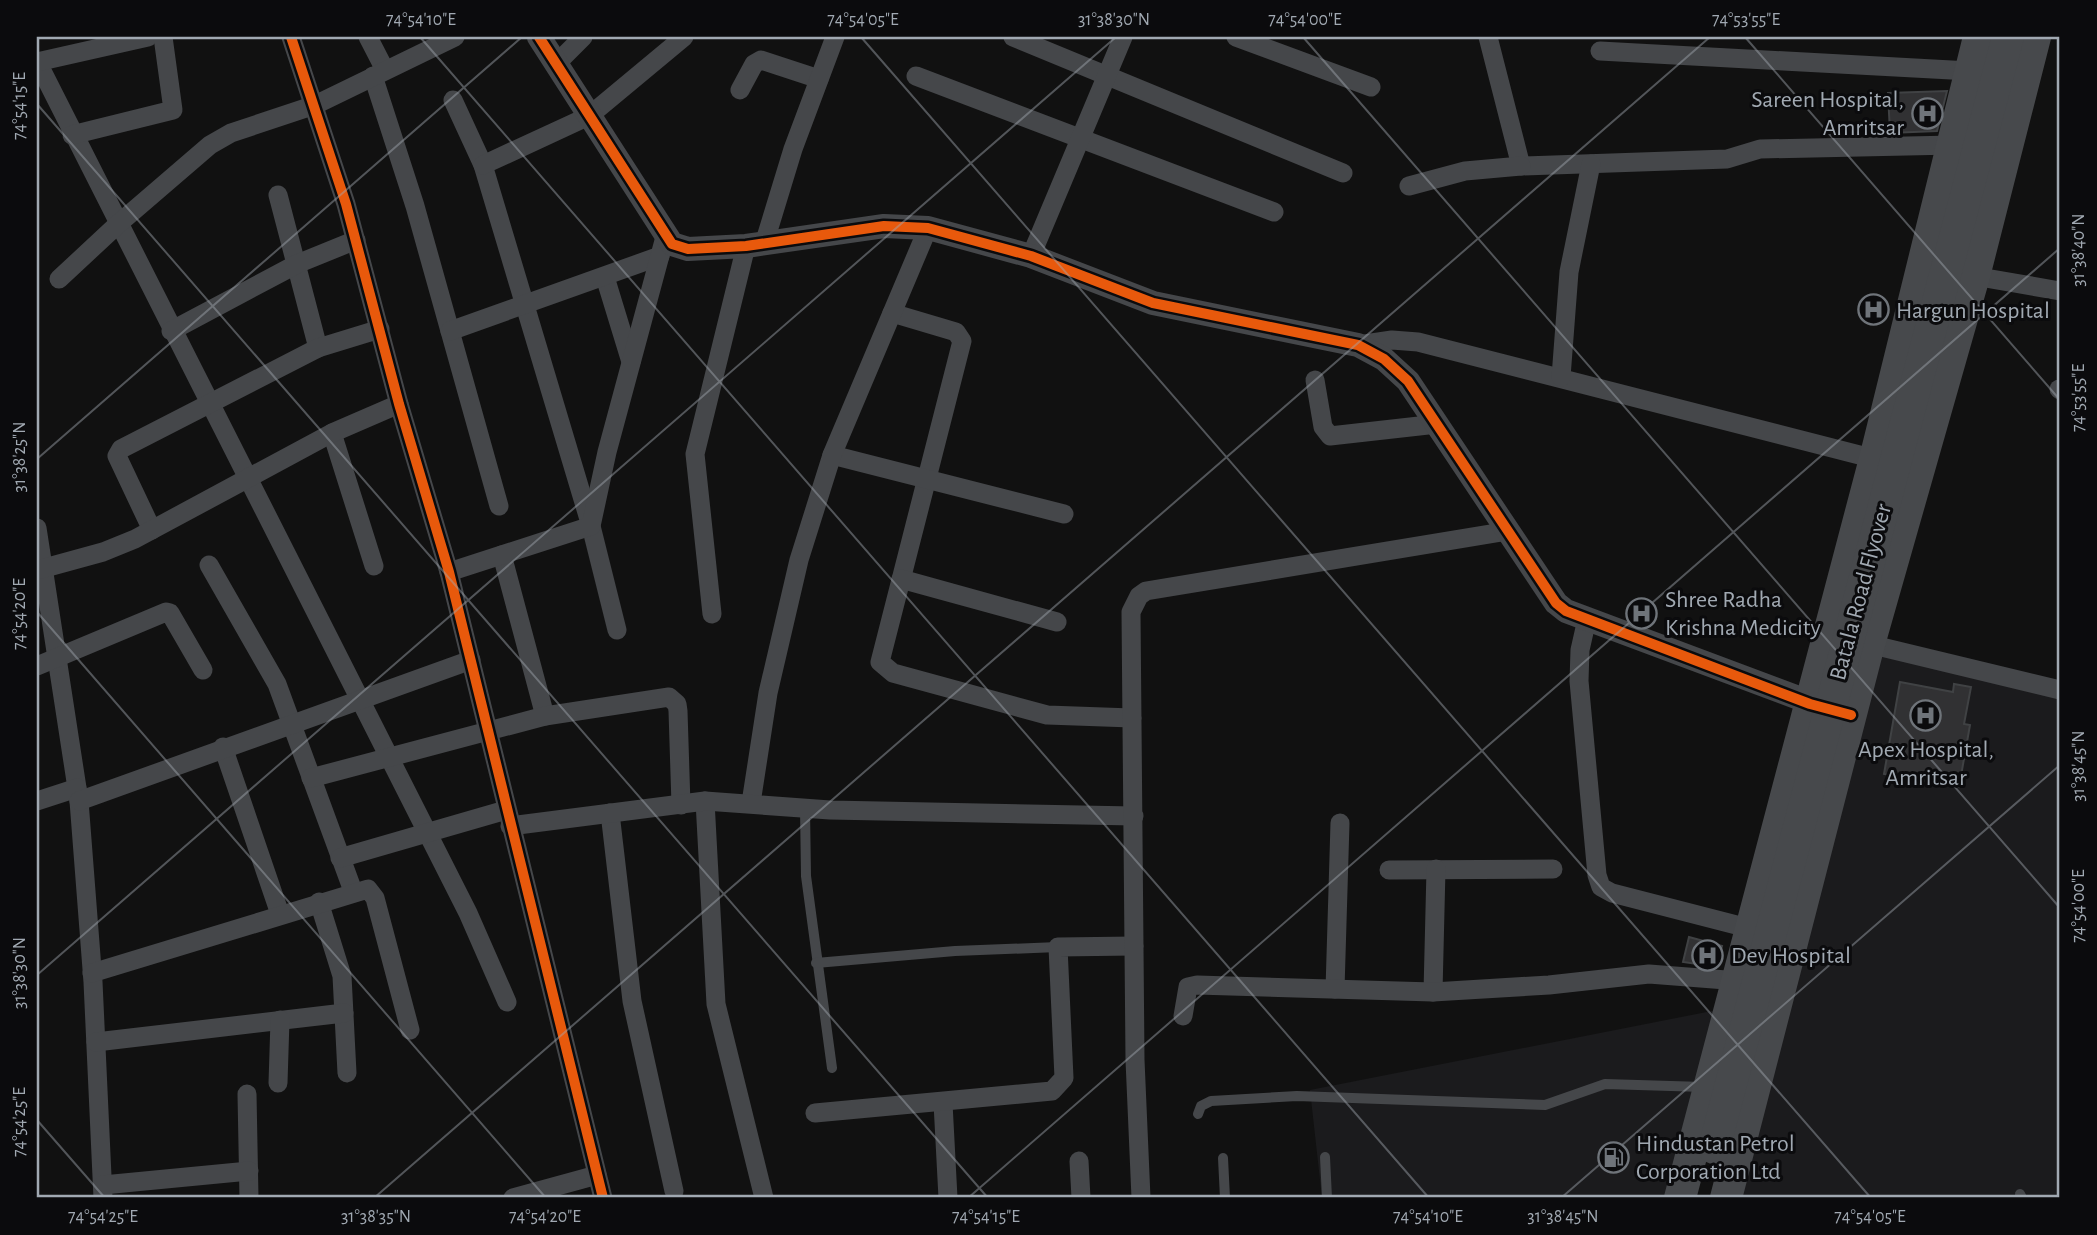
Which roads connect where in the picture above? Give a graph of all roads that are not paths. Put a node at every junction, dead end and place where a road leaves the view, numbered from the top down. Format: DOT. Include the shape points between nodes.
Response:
graph roads {
  1 [pos="148,37"];
  2 [pos="163,37"];
  3 [pos="291,37"];
  4 [pos="368,37"];
  5 [pos="539,37"];
  6 [pos="583,37"];
  7 [pos="684,37"];
  8 [pos="835,37"];
  9 [pos="1013,37"];
  10 [pos="1124,37"];
  11 [pos="1236,37"];
  12 [pos="1488,37"];
  13 [pos="1979,37"];
  14 [pos="2008,37"];
  15 [pos="2035,37"];
  16 [pos="448,38"];
  17 [pos="1600,51"];
  18 [pos="37,62"];
  19 [pos="556,64"];
  20 [pos="1970,71"];
  21 [pos="379,73"];
  22 [pos="916,76"];
  23 [pos="1106,76"];
  24 [pos="819,79"];
  25 [pos="1371,87"];
  26 [pos="740,90"];
  27 [pos="453,100"];
  28 [pos="315,105"];
  29 [pos="589,116"];
  30 [pos="72,135"];
  31 [pos="1079,139"];
  32 [pos="1954,145"];
  33 [pos="1591,164"];
  34 [pos="483,165"];
  35 [pos="1521,166"];
  36 [pos="1343,173"];
  37 [pos="1409,186"];
  38 [pos="278,195"];
  39 [pos="1274,212"];
  40 [pos="117,225"];
  41 [pos="928,228"];
  42 [pos="356,240"];
  43 [pos="755,245"];
  44 [pos="662,246"];
  45 [pos="1031,256"];
  46 [pos="297,264"];
  47 [pos="1974,276"];
  48 [pos="605,277"];
  49 [pos="59,279"];
  50 [pos="2060,291"];
  51 [pos="526,306"];
  52 [pos="892,313"];
  53 [pos="380,329"];
  54 [pos="171,331"];
  55 [pos="450,331"];
  56 [pos="1358,345"];
  57 [pos="318,348"];
  58 [pos="631,363"];
  59 [pos="1561,377"];
  60 [pos="1315,380"];
  61 [pos="399,404"];
  62 [pos="208,405"];
  63 [pos="1437,424"];
  64 [pos="332,433"];
  65 [pos="832,455"];
  66 [pos="1875,459"];
  67 [pos="250,478"];
  68 [pos="928,480"];
  69 [pos="499,506"];
  70 [pos="1064,514"];
  71 [pos="591,526"];
  72 [pos="37,528"];
  73 [pos="152,530"];
  74 [pos="1508,531"];
  75 [pos="502,555"];
  76 [pos="209,565"];
  77 [pos="374,566"];
  78 [pos="41,569"];
  79 [pos="449,572"];
  80 [pos="901,579"];
  81 [pos="712,614"];
  82 [pos="1587,619"];
  83 [pos="1057,622"];
  84 [pos="617,631"];
  85 [pos="1869,644"];
  86 [pos="471,660"];
  87 [pos="46,664"];
  88 [pos="204,670"];
  89 [pos="2053,688"];
  90 [pos="357,699"];
  91 [pos="1810,704"];
  92 [pos="1851,715"];
  93 [pos="545,716"];
  94 [pos="1132,718"];
  95 [pos="291,722"];
  96 [pos="488,730"];
  97 [pos="223,747"];
  98 [pos="386,757"];
  99 [pos="311,778"];
  100 [pos="78,795"];
  101 [pos="37,801"];
  102 [pos="705,802"];
  103 [pos="751,803"];
  104 [pos="681,804"];
  105 [pos="805,808"];
  106 [pos="610,813"];
  107 [pos="1134,816"];
  108 [pos="508,818"];
  109 [pos="1340,822"];
  110 [pos="425,833"];
  111 [pos="340,858"];
  112 [pos="1436,869"];
  113 [pos="1553,869"];
  114 [pos="1390,870"];
  115 [pos="353,891"];
  116 [pos="319,902"];
  117 [pos="280,914"];
  118 [pos="1752,929"];
  119 [pos="1134,946"];
  120 [pos="1058,947"];
  121 [pos="816,963"];
  122 [pos="92,973"];
  123 [pos="1739,981"];
  124 [pos="1335,989"];
  125 [pos="1433,992"];
  126 [pos="507,1002"];
  127 [pos="344,1013"];
  128 [pos="1183,1016"];
  129 [pos="280,1020"];
  130 [pos="410,1030"];
  131 [pos="96,1042"];
  132 [pos="832,1068"];
  133 [pos="346,1073"];
  134 [pos="278,1083"];
  135 [pos="1711,1087"];
  136 [pos="247,1094"];
  137 [pos="943,1103"];
  138 [pos="815,1114"];
  139 [pos="1198,1114"];
  140 [pos="1714,1149"];
  141 [pos="1325,1157"];
  142 [pos="1223,1158"];
  143 [pos="1079,1161"];
  144 [pos="249,1171"];
  145 [pos="597,1175"];
  146 [pos="674,1191"];
  147 [pos="103,1192"];
  148 [pos="249,1198"];
  149 [pos="513,1198"];
  150 [pos="603,1198"];
  151 [pos="764,1198"];
  152 [pos="948,1198"];
  153 [pos="1081,1198"];
  154 [pos="1141,1198"];
  155 [pos="1225,1198"];
  156 [pos="1326,1198"];
  157 [pos="1680,1198"];
  158 [pos="1692,1198"];
  159 [pos="1707,1198"];
  160 [pos="1726,1198"];
  1 -- 18 [label="street"];
  2 -- 30 [label="street" via="173,110"];
  3 -- 28 [label="street"];
  4 -- 21 [label="street"];
  5 -- 19 [label="street"];
  6 -- 19 [label="street"];
  7 -- 29 [label="street"];
  8 -- 24 [label="street"];
  9 -- 23 [label="street"];
  10 -- 23 [label="street"];
  11 -- 25 [label="street"];
  12 -- 35 [label="street"];
  13 -- 20 [label="main road"];
  14 -- 140 [label="main road, Batala Road Flyover, bridge"];
  15 -- 47 [label="main road"];
  16 -- 21 [label="street"];
  17 -- 20 [label="street"];
  18 -- 30 [label="street"];
  19 -- 29 [label="street"];
  20 -- 32 [label="main road"];
  21 -- 28 [label="street"];
  21 -- 55 [label="street"];
  22 -- 31 [label="street"];
  23 -- 31 [label="street"];
  23 -- 36 [label="street"];
  24 -- 26 [label="street" via="761,60"];
  24 -- 43 [label="street"];
  27 -- 34 [label="street"];
  28 -- 40 [label="street" via="231,133 210,145"];
  28 -- 42 [label="street"];
  29 -- 34 [label="street"];
  29 -- 44 [label="street"];
  30 -- 40 [label="street"];
  31 -- 39 [label="street"];
  31 -- 45 [label="street"];
  32 -- 33 [label="street" via="1760,149 1727,159"];
  32 -- 66 [label="main road"];
  33 -- 35 [label="street"];
  33 -- 59 [label="street" via="1569,272"];
  34 -- 51 [label="street"];
  35 -- 37 [label="street" via="1465,171"];
  38 -- 46 [label="street"];
  40 -- 49 [label="street"];
  40 -- 54 [label="street"];
  41 -- 43 [label="street" via="884,226"];
  41 -- 45 [label="street"];
  41 -- 52 [label="street"];
  42 -- 46 [label="street"];
  42 -- 53 [label="street"];
  43 -- 44 [label="street"];
  43 -- 81 [label="street" via="695,454"];
  44 -- 48 [label="street"];
  44 -- 58 [label="street"];
  45 -- 56 [label="street" via="1153,303"];
  46 -- 54 [label="street"];
  46 -- 57 [label="street"];
  47 -- 50 [label="street"];
  47 -- 85 [label="main road"];
  48 -- 51 [label="street"];
  48 -- 58 [label="street"];
  51 -- 55 [label="street"];
  51 -- 71 [label="street"];
  52 -- 65 [label="street"];
  52 -- 68 [label="street" via="961,336"];
  53 -- 57 [label="street"];
  53 -- 61 [label="street"];
  54 -- 62 [label="street"];
  55 -- 69 [label="street"];
  56 -- 59 [label="street" via="1406,340"];
  56 -- 63 [label="street" via="1396,368"];
  57 -- 62 [label="street"];
  58 -- 71 [label="street"];
  59 -- 66 [label="street"];
  60 -- 63 [label="street" via="1330,436"];
  61 -- 64 [label="street"];
  61 -- 79 [label="street"];
  62 -- 67 [label="street"];
  62 -- 73 [label="street" via="126,445 117,456"];
  63 -- 74 [label="street"];
  64 -- 67 [label="street"];
  64 -- 77 [label="street"];
  65 -- 68 [label="street"];
  65 -- 103 [label="street" via="786,610"];
  66 -- 91 [label="main road"];
  67 -- 73 [label="street"];
  67 -- 90 [label="street"];
  68 -- 70 [label="street"];
  68 -- 80 [label="street"];
  71 -- 75 [label="street"];
  71 -- 84 [label="street"];
  72 -- 78 [label="street"];
  73 -- 78 [label="street" via="103,552"];
  74 -- 82 [label="street" via="1548,595 1566,611"];
  74 -- 94 [label="street" via="1146,591 1130,612"];
  75 -- 79 [label="street"];
  75 -- 93 [label="street"];
  76 -- 95 [label="street" via="263,655"];
  78 -- 87 [label="street"];
  79 -- 86 [label="street"];
  80 -- 83 [label="street"];
  80 -- 94 [label="street" via="879,656 888,671 1046,715"];
  82 -- 91 [label="street"];
  82 -- 118 [label="street" via="1579,681 1601,887"];
  85 -- 89 [label="street"];
  85 -- 92 [label="main road"];
  86 -- 90 [label="street"];
  86 -- 96 [label="street"];
  87 -- 88 [label="street" via="166,612"];
  87 -- 100 [label="street"];
  90 -- 95 [label="street"];
  90 -- 98 [label="street"];
  91 -- 92 [label="street"];
  91 -- 118 [label="main road"];
  92 -- 160 [label="main road"];
  93 -- 96 [label="street"];
  93 -- 104 [label="street" via="662,697 674,700"];
  94 -- 107 [label="street"];
  95 -- 97 [label="street"];
  95 -- 99 [label="street"];
  96 -- 98 [label="street"];
  96 -- 108 [label="street"];
  97 -- 100 [label="street"];
  97 -- 117 [label="street"];
  98 -- 99 [label="street"];
  98 -- 110 [label="street"];
  99 -- 111 [label="street"];
  100 -- 101 [label="street"];
  100 -- 122 [label="street"];
  102 -- 103 [label="street"];
  102 -- 104 [label="street"];
  102 -- 151 [label="street" via="716,1004"];
  103 -- 105 [label="street"];
  104 -- 106 [label="street"];
  105 -- 107 [label="street"];
  105 -- 121 [label="lane" via="806,876"];
  106 -- 108 [label="street"];
  106 -- 146 [label="street" via="632,1001"];
  107 -- 119 [label="street"];
  108 -- 110 [label="street"];
  108 -- 145 [label="street"];
  109 -- 124 [label="street"];
  110 -- 111 [label="street"];
  110 -- 126 [label="street"];
  111 -- 115 [label="street"];
  112 -- 113 [label="street"];
  112 -- 114 [label="street"];
  112 -- 125 [label="street"];
  115 -- 116 [label="street"];
  115 -- 130 [label="street" via="368,888 375,898"];
  116 -- 117 [label="street"];
  116 -- 127 [label="street" via="342,976"];
  117 -- 122 [label="street"];
  118 -- 123 [label="main road"];
  119 -- 120 [label="street"];
  119 -- 154 [label="street"];
  120 -- 121 [label="lane"];
  120 -- 137 [label="street" via="1062,1084 1052,1091"];
  121 -- 132 [label="lane"];
  122 -- 131 [label="street"];
  123 -- 125 [label="street" via="1649,974"];
  123 -- 135 [label="main road"];
  124 -- 125 [label="street"];
  124 -- 128 [label="street" via="1192,986 1185,992"];
  127 -- 129 [label="street"];
  127 -- 133 [label="street"];
  129 -- 131 [label="street"];
  129 -- 134 [label="street"];
  131 -- 147 [label="street"];
  135 -- 139 [label="lane" via="1605,1084 1545,1105 1297,1096 1204,1103"];
  135 -- 157 [label="main road"];
  136 -- 144 [label="street"];
  137 -- 138 [label="street"];
  137 -- 152 [label="street"];
  140 -- 158 [label="main road, Batala Road Flyover"];
  140 -- 159 [label="main road, Batala Road Flyover"];
  141 -- 156 [label="lane"];
  142 -- 155 [label="lane"];
  143 -- 153 [label="street"];
  144 -- 147 [label="street"];
  144 -- 148 [label="street"];
  145 -- 149 [label="street"];
  145 -- 150 [label="street"];
}
